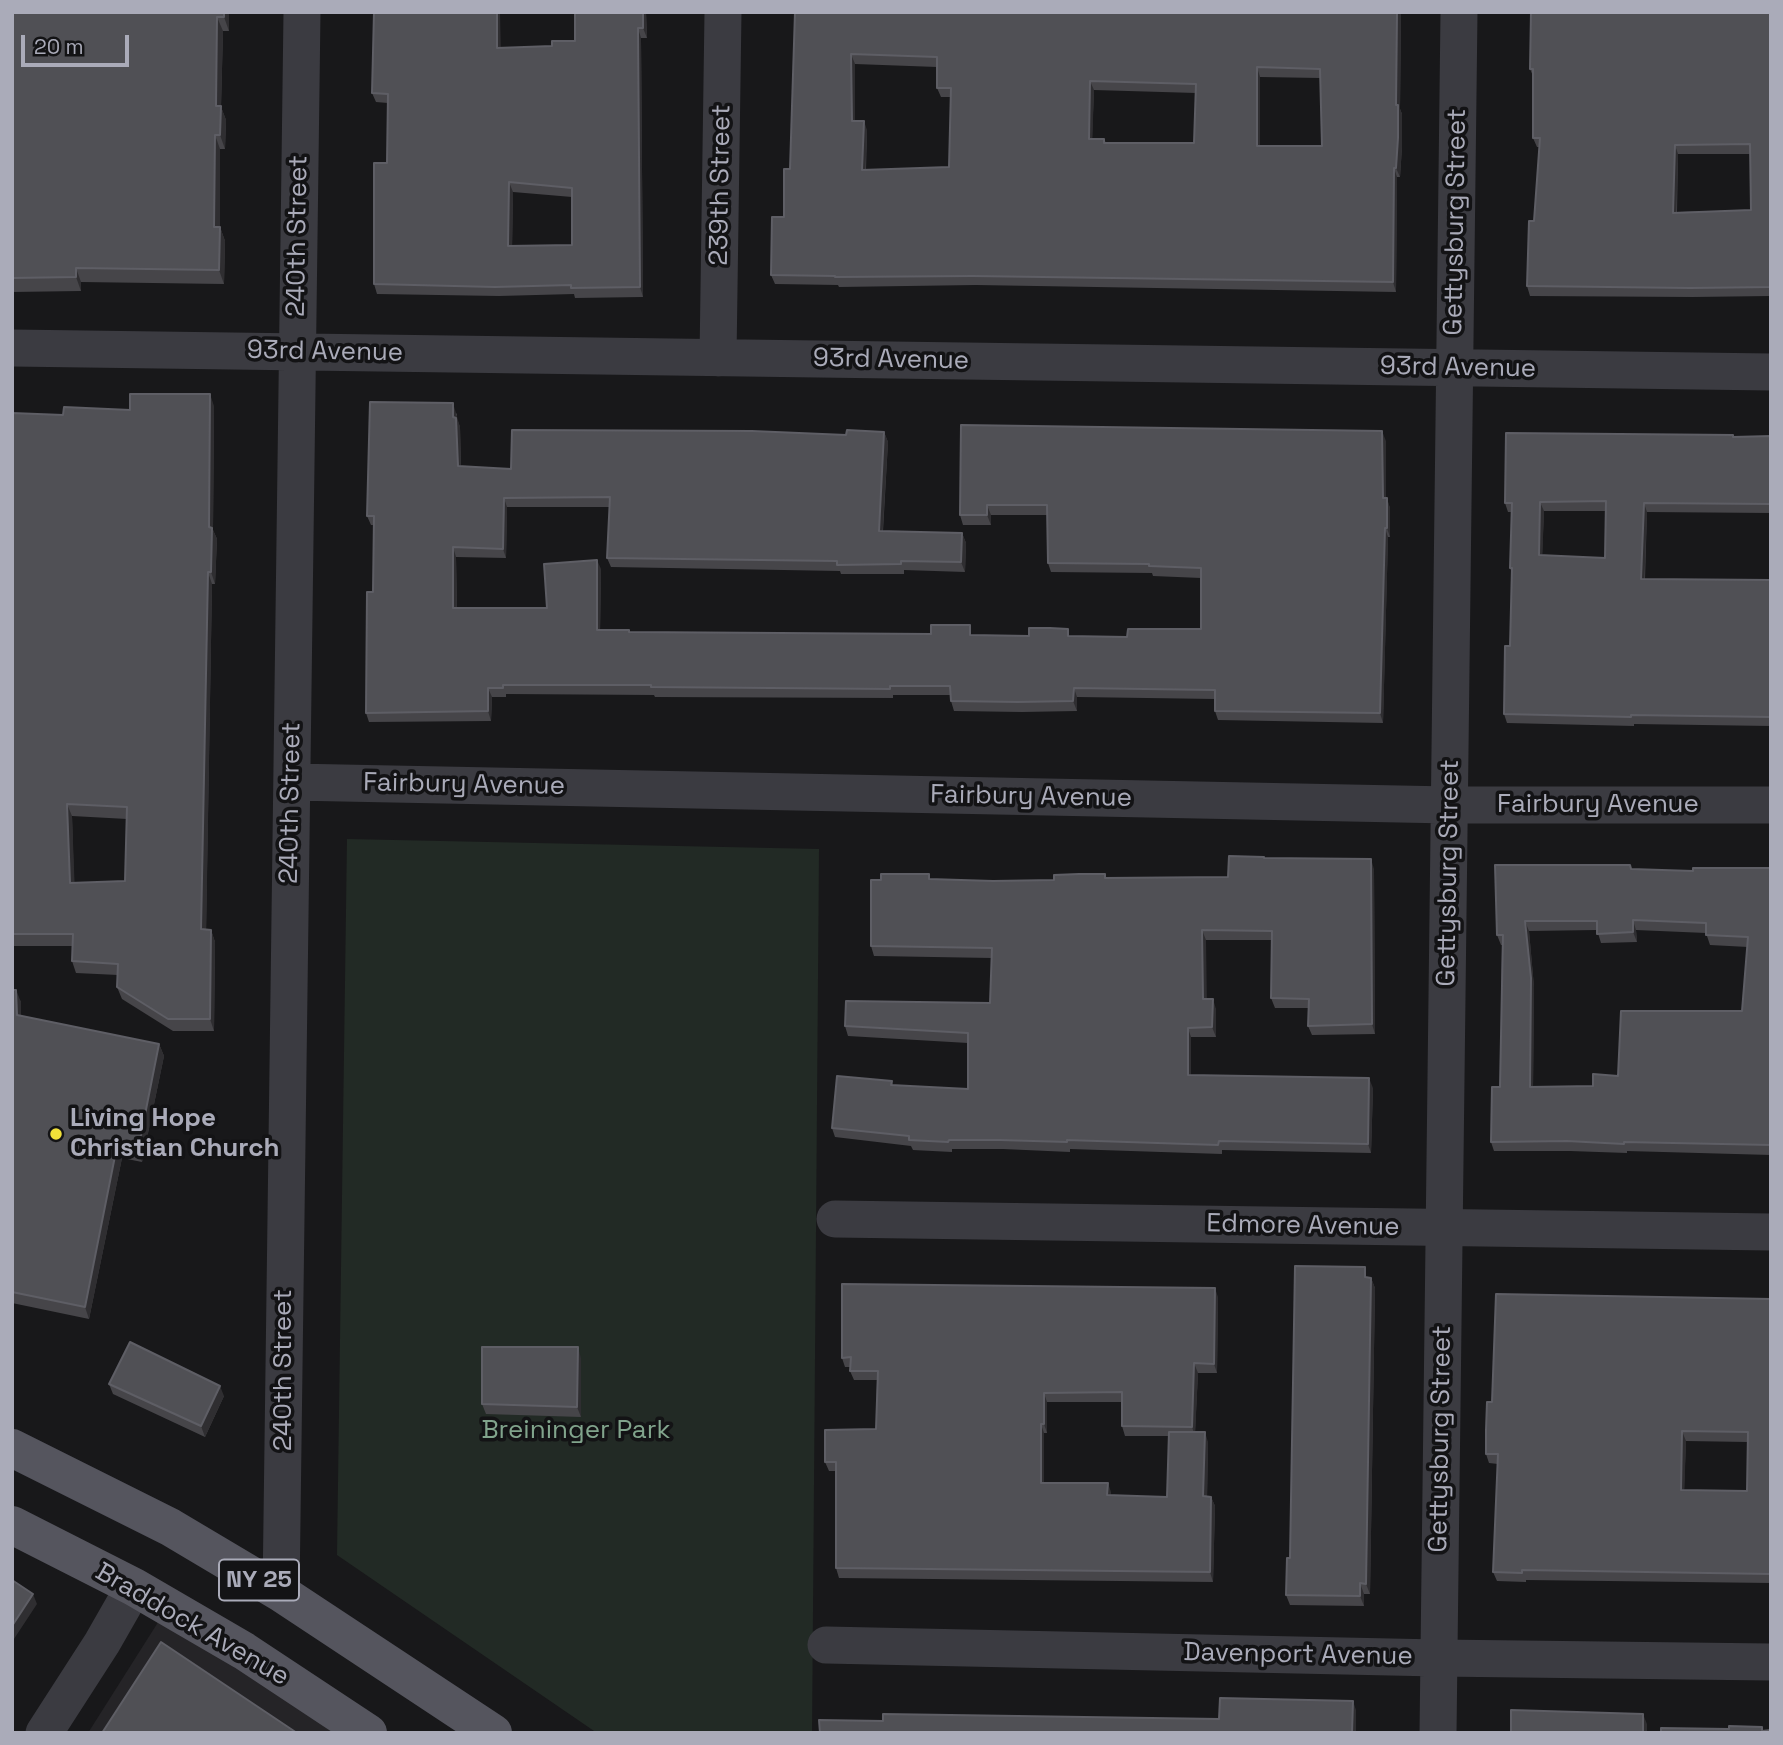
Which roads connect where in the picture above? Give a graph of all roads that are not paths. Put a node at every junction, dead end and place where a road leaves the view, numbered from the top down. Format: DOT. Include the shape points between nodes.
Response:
graph roads {
  1 [pos="302,12"];
  2 [pos="723,12"];
  3 [pos="1459,12"];
  4 [pos="12,348"];
  5 [pos="297,352"];
  6 [pos="718,358"];
  7 [pos="1454,368"];
  8 [pos="1771,372"];
  9 [pos="292,782"];
  10 [pos="1450,805"];
  11 [pos="1771,806"];
  12 [pos="835,1219"];
  13 [pos="1443,1228"];
  14 [pos="1771,1232"];
  15 [pos="12,1448"];
  16 [pos="12,1525"];
  17 [pos="134,1587"];
  18 [pos="281,1593"];
  19 [pos="826,1645"];
  20 [pos="1438,1658"];
  21 [pos="1771,1662"];
  22 [pos="44,1733"];
  23 [pos="368,1733"];
  24 [pos="493,1733"];
  25 [pos="1438,1733"];
  1 -- 5 [label="street, 240th Street"];
  2 -- 6 [label="street, 239th Street"];
  3 -- 7 [label="street, Gettysburg Street"];
  4 -- 5 [label="street, 93rd Avenue"];
  5 -- 6 [label="street, 93rd Avenue"];
  5 -- 9 [label="street, 240th Street"];
  6 -- 7 [label="street, 93rd Avenue"];
  7 -- 8 [label="street, 93rd Avenue"];
  7 -- 10 [label="street, Gettysburg Street"];
  9 -- 10 [label="street, Fairbury Avenue"];
  9 -- 18 [label="street, 240th Street"];
  10 -- 11 [label="street, Fairbury Avenue"];
  10 -- 13 [label="street, Gettysburg Street"];
  12 -- 13 [label="street, Edmore Avenue"];
  13 -- 14 [label="street, Edmore Avenue"];
  13 -- 20 [label="street, Gettysburg Street"];
  15 -- 18 [label="main road, NY 25" via="170,1527"];
  16 -- 17 [label="main road, Braddock Avenue / NY 25"];
  17 -- 22 [label="street"];
  17 -- 23 [label="main road, Braddock Avenue / NY 25" via="244,1651"];
  18 -- 24 [label="main road, NY 25"];
  19 -- 20 [label="street, Davenport Avenue"];
  20 -- 21 [label="street, Davenport Avenue"];
  20 -- 25 [label="street, Gettysburg Street"];
}
